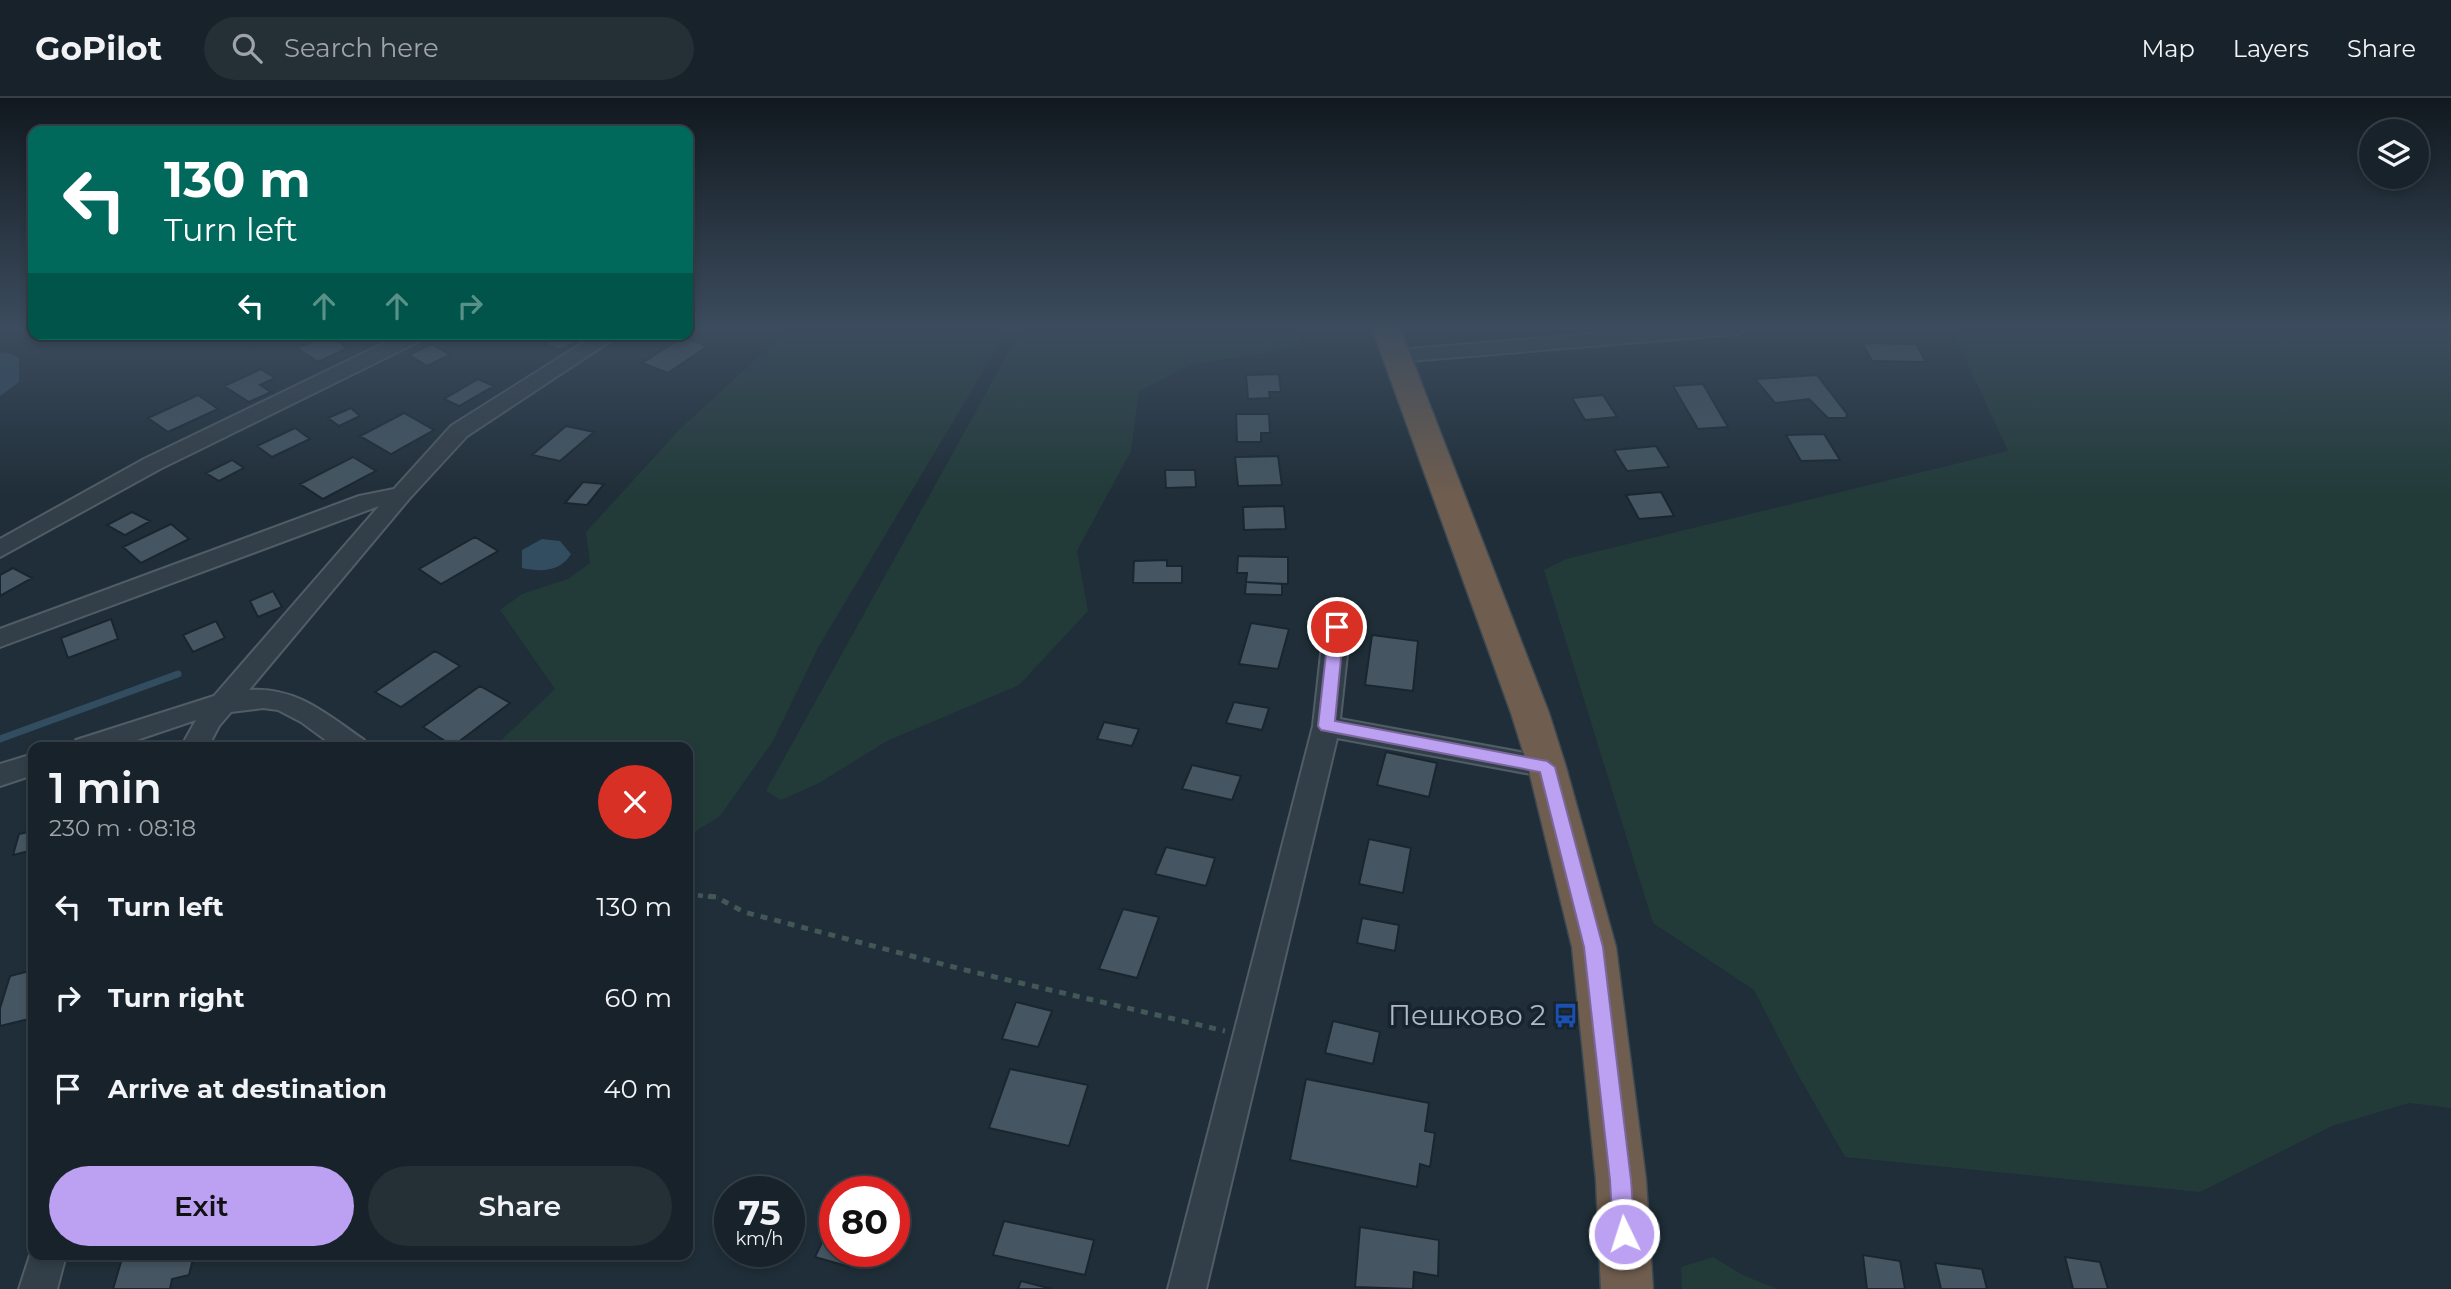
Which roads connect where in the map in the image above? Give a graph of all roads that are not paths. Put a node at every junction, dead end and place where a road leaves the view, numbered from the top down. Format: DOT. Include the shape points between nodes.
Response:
graph roads {
  1 [pos="317,384"];
  2 [pos="533,384"];
  3 [pos="1407,384"];
  4 [pos="401,495"];
  5 [pos="0,550"];
  6 [pos="1337,627"];
  7 [pos="0,638"];
  8 [pos="226,702"];
  9 [pos="1326,726"];
  10 [pos="102,742"];
  11 [pos="198,742"];
  12 [pos="346,742"];
  13 [pos="28,766"];
  14 [pos="1547,767"];
  15 [pos="0,775"];
  16 [pos="47,1260"];
  17 [pos="38,1289"];
  18 [pos="1187,1289"];
  19 [pos="1627,1289"];
  1 -- 5 [label="street" via="152,464"];
  2 -- 4 [label="street" via="459,431"];
  3 -- 14 [label="highway"];
  4 -- 7 [label="street" via="367,501"];
  4 -- 8 [label="street"];
  6 -- 9 [label="street"];
  8 -- 10 [label="street"];
  8 -- 11 [label="street"];
  8 -- 12 [label="street" via="282,701"];
  9 -- 14 [label="street"];
  9 -- 18 [label="street"];
  13 -- 15 [label="street"];
  14 -- 19 [label="highway" via="1594,947 1621,1180"];
  16 -- 17 [label="street"];
}
